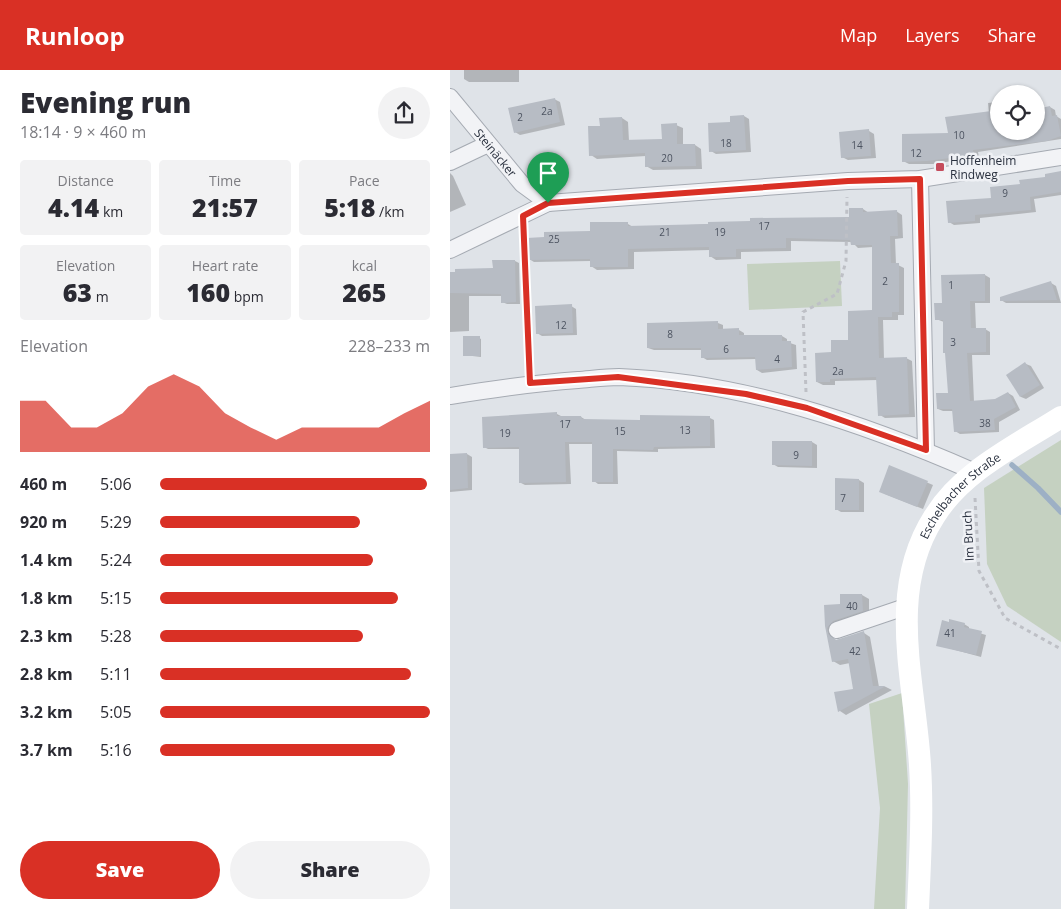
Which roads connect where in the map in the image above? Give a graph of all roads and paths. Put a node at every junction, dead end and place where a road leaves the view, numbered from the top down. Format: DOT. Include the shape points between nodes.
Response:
graph roads {
  1 [pos="450,97"];
  2 [pos="488,144"];
  3 [pos="1061,157"];
  4 [pos="450,162"];
  5 [pos="920,179"];
  6 [pos="848,181"];
  7 [pos="548,203"];
  8 [pos="523,216"];
  9 [pos="450,250"];
  10 [pos="530,383"];
  11 [pos="450,396"];
  12 [pos="807,408"];
  13 [pos="1061,416"];
  14 [pos="926,450"];
  15 [pos="975,472"];
  16 [pos="905,607"];
  17 [pos="837,630"];
  18 [pos="1061,649"];
  19 [pos="918,909"];
  1 -- 2 [label="street, Steinäcker"];
  2 -- 4 [label="street"];
  2 -- 7 [label="street, Steinäcker" via="522,184"];
  3 -- 5 [label="street"];
  5 -- 6 [label="street"];
  5 -- 14 [label="street"];
  6 -- 7 [label="street"];
  6 -- 12 [label="path" via="846,261 837,294 803,312"];
  7 -- 8 [label="street"];
  8 -- 9 [label="street"];
  8 -- 10 [label="path"];
  10 -- 11 [label="street"];
  10 -- 12 [label="street" via="618,377 699,386"];
  12 -- 14 [label="street"];
  13 -- 15 [label="street, Eschelbacher Straße"];
  14 -- 15 [label="street"];
  15 -- 16 [label="street, Eschelbacher Straße" via="934,516 914,556"];
  15 -- 18 [label="path, Im Bruch" via="979,571 1006,618"];
  16 -- 17 [label="street"];
  16 -- 19 [label="street, Eschelbacher Straße" via="922,802"];
}
